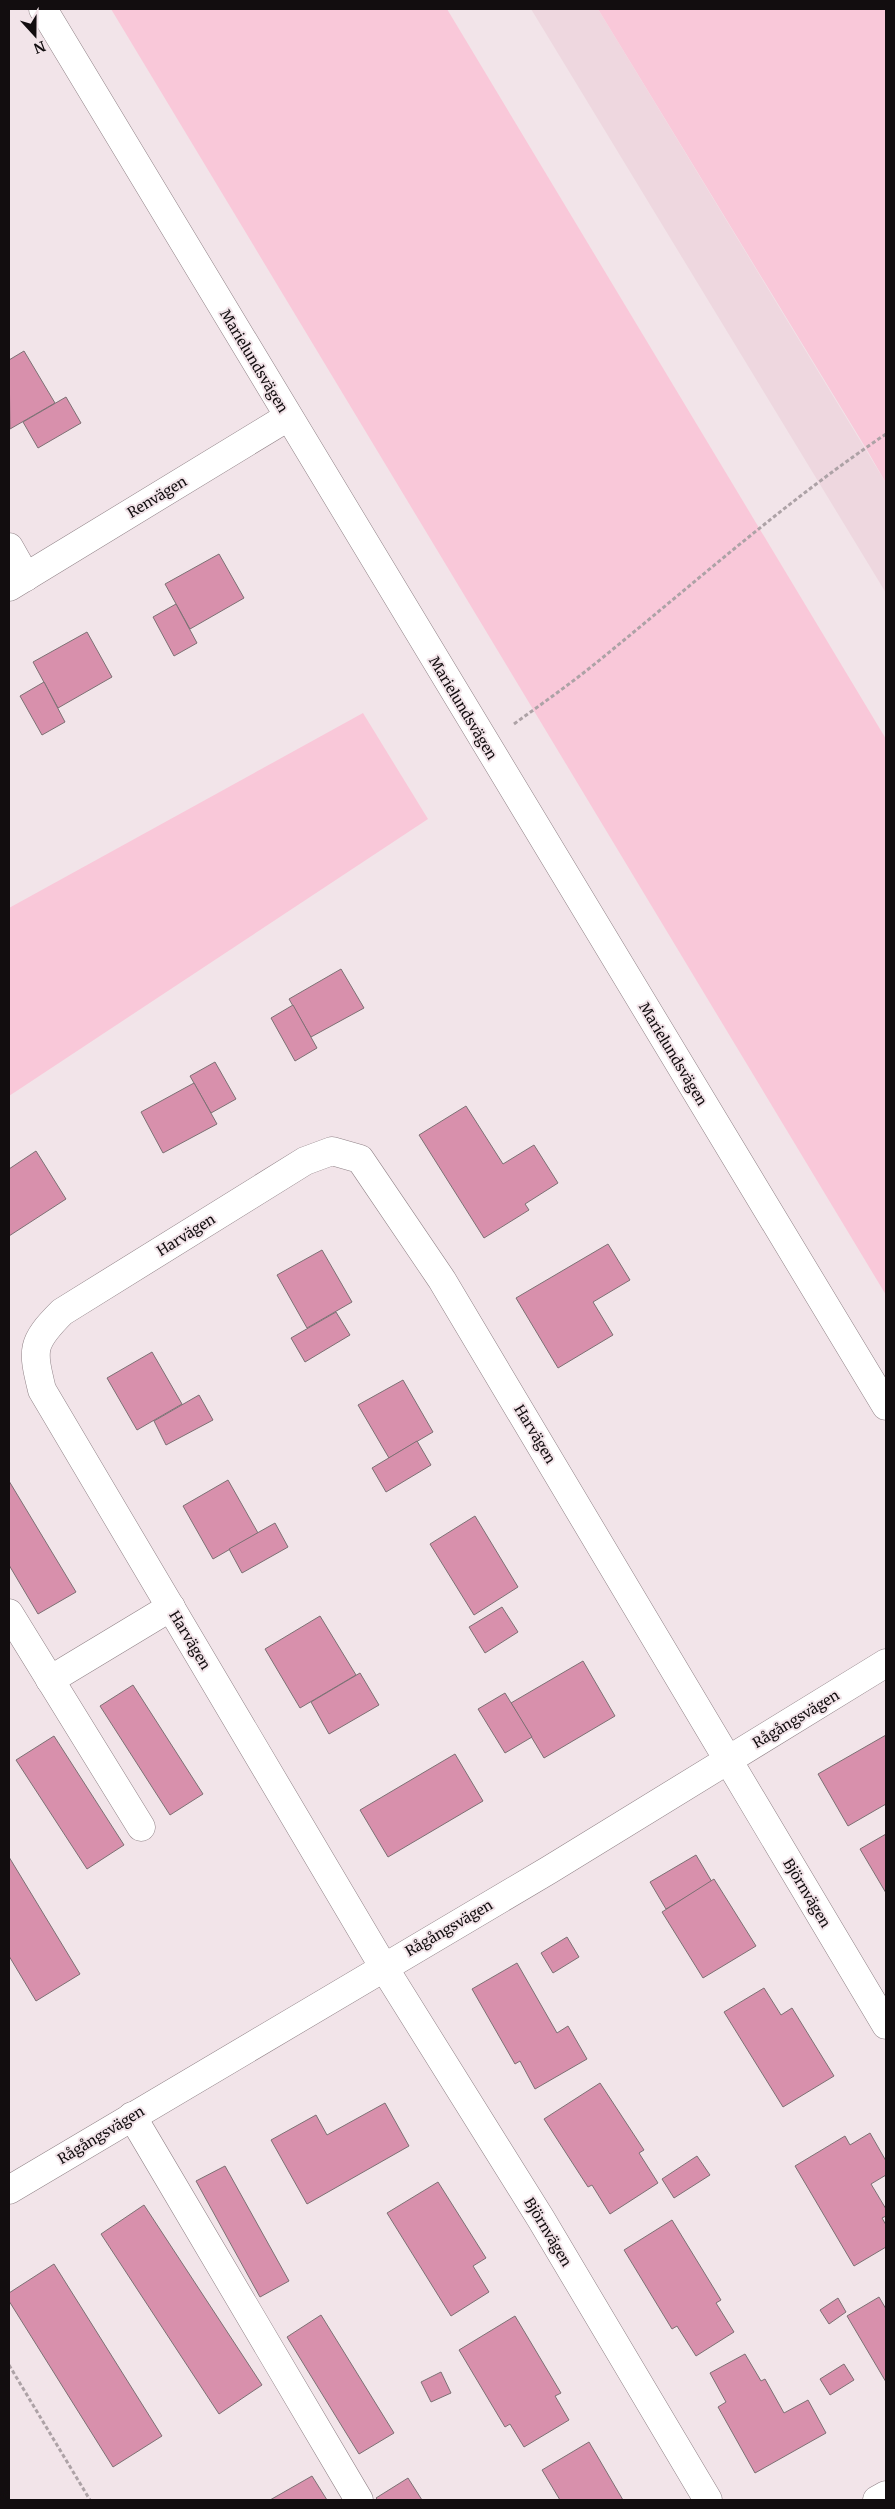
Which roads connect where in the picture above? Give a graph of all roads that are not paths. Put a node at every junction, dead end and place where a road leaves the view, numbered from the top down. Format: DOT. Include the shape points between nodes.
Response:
graph roads {
  1 [pos="42,9"];
  2 [pos="288,417"];
  3 [pos="9,548"];
  4 [pos="17,582"];
  5 [pos="882,1393"];
  6 [pos="171,1607"];
  7 [pos="9,1613"];
  8 [pos="886,1663"];
  9 [pos="50,1680"];
  10 [pos="728,1761"];
  11 [pos="141,1827"];
  12 [pos="383,1966"];
  13 [pos="886,2025"];
  14 [pos="132,2116"];
  15 [pos="9,2190"];
  16 [pos="886,2495"];
  17 [pos="359,2500"];
  18 [pos="708,2500"];
  19 [pos="877,2500"];
  1 -- 2 [label="street, Marielundsvägen"];
  2 -- 4 [label="street, Renvägen"];
  2 -- 5 [label="street, Marielundsvägen"];
  3 -- 4 [label="street, Renvägen"];
  6 -- 9 [label="street"];
  6 -- 10 [label="street, Harvägen" via="42,1390 34,1356 43,1331 62,1312 305,1162 332,1151 360,1159 442,1280"];
  6 -- 12 [label="street, Harvägen"];
  7 -- 9 [label="street"];
  8 -- 10 [label="street, Rågångsvägen"];
  9 -- 11 [label="street"];
  10 -- 12 [label="street, Rågångsvägen"];
  10 -- 13 [label="street, Björnvägen"];
  12 -- 14 [label="street, Rågångsvägen"];
  12 -- 18 [label="street, Björnvägen" via="541,2219"];
  14 -- 15 [label="street, Rågångsvägen"];
  14 -- 17 [label="street"];
  16 -- 19 [label="street"];
}
